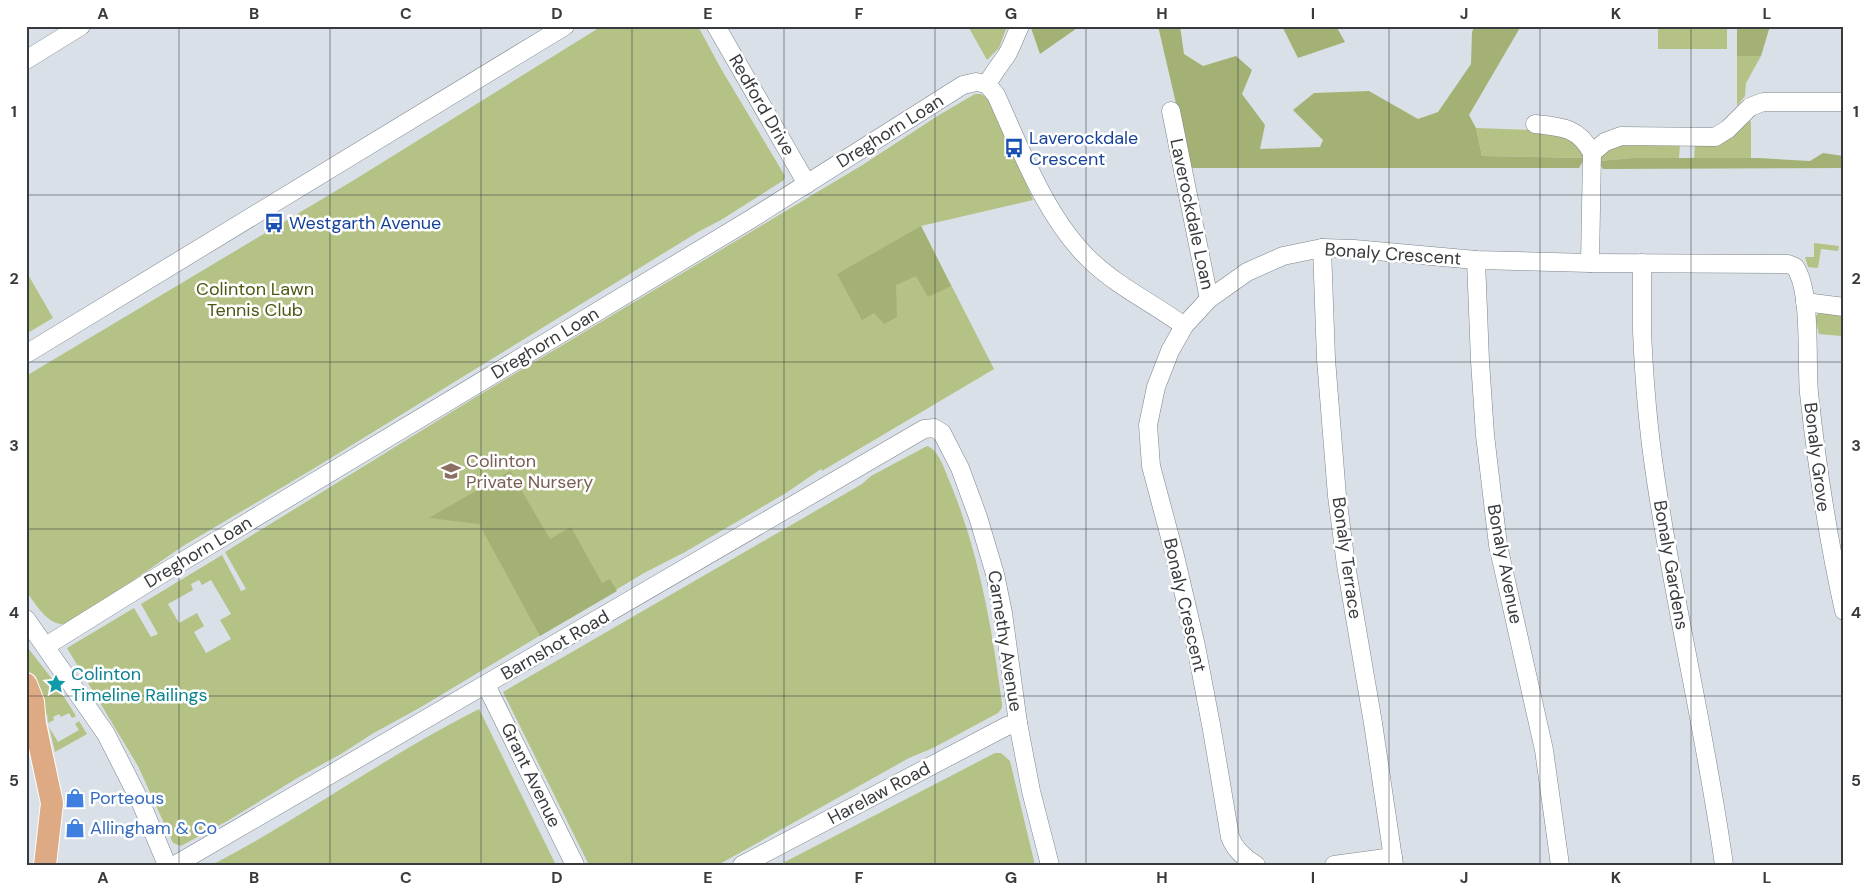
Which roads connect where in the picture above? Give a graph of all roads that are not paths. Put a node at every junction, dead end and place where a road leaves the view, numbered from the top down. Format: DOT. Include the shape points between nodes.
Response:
graph roads {
  1 [pos="81,26"];
  2 [pos="565,26"];
  3 [pos="716,26"];
  4 [pos="1020,26"];
  5 [pos="26,60"];
  6 [pos="987,84"];
  7 [pos="1844,102"];
  8 [pos="1171,111"];
  9 [pos="1535,124"];
  10 [pos="1592,153"];
  11 [pos="807,184"];
  12 [pos="1322,248"];
  13 [pos="1476,260"];
  14 [pos="1590,263"];
  15 [pos="1642,263"];
  16 [pos="1209,299"];
  17 [pos="1805,302"];
  18 [pos="1844,307"];
  19 [pos="1184,326"];
  20 [pos="26,354"];
  21 [pos="934,428"];
  22 [pos="1844,611"];
  23 [pos="26,619"];
  24 [pos="46,646"];
  25 [pos="26,684"];
  26 [pos="486,685"];
  27 [pos="1018,723"];
  28 [pos="1393,861"];
  29 [pos="45,865"];
  30 [pos="167,865"];
  31 [pos="175,865"];
  32 [pos="575,865"];
  33 [pos="742,865"];
  34 [pos="1050,865"];
  35 [pos="1256,865"];
  36 [pos="1334,865"];
  37 [pos="1560,865"];
  38 [pos="1724,865"];
  1 -- 5 [label="street"];
  2 -- 20 [label="street"];
  3 -- 11 [label="street, Redford Drive"];
  4 -- 6 [label="street" via="1007,55"];
  6 -- 11 [label="street, Dreghorn Loan" via="963,85"];
  6 -- 19 [label="street" via="996,95 1043,194 1072,238 1090,260 1117,282"];
  7 -- 10 [label="street" via="1763,102 1750,107 1728,129 1715,136 1621,136 1605,142"];
  8 -- 16 [label="street, Laverockdale Loan" via="1169,131"];
  9 -- 10 [label="street" via="1574,131 1585,140"];
  10 -- 14 [label="street"];
  11 -- 24 [label="street, Dreghorn Loan"];
  12 -- 13 [label="street, Bonaly Crescent"];
  12 -- 16 [label="street, Bonaly Crescent" via="1282,256 1247,272"];
  12 -- 28 [label="street, Bonaly Terrace" via="1326,359 1337,496"];
  13 -- 14 [label="street, Bonaly Crescent"];
  13 -- 37 [label="street, Bonaly Avenue" via="1485,435 1498,544 1544,750"];
  14 -- 15 [label="street, Bonaly Crescent"];
  15 -- 17 [label="street, Bonaly Crescent" via="1788,264 1799,273"];
  15 -- 38 [label="street, Bonaly Gardens" via="1646,401 1655,472"];
  16 -- 19 [label="street, Bonaly Crescent"];
  17 -- 18 [label="street"];
  17 -- 22 [label="street, Bonaly Grove" via="1809,391 1821,493"];
  19 -- 35 [label="street, Bonaly Crescent" via="1156,387 1148,425 1151,466 1196,646 1230,837 1234,847"];
  21 -- 26 [label="street, Barnshot Road" via="924,429"];
  21 -- 27 [label="street, Carnethy Avenue" via="942,433 960,468 995,574"];
  23 -- 24 [label="street"];
  24 -- 30 [label="street" via="106,734 141,803"];
  25 -- 29 [label="main road" via="52,803"];
  26 -- 31 [label="street, Barnshot Road"];
  26 -- 32 [label="street, Grant Avenue"];
  27 -- 33 [label="street, Harelaw Road"];
  27 -- 34 [label="street, Carnethy Avenue"];
  28 -- 36 [label="street"];
}
